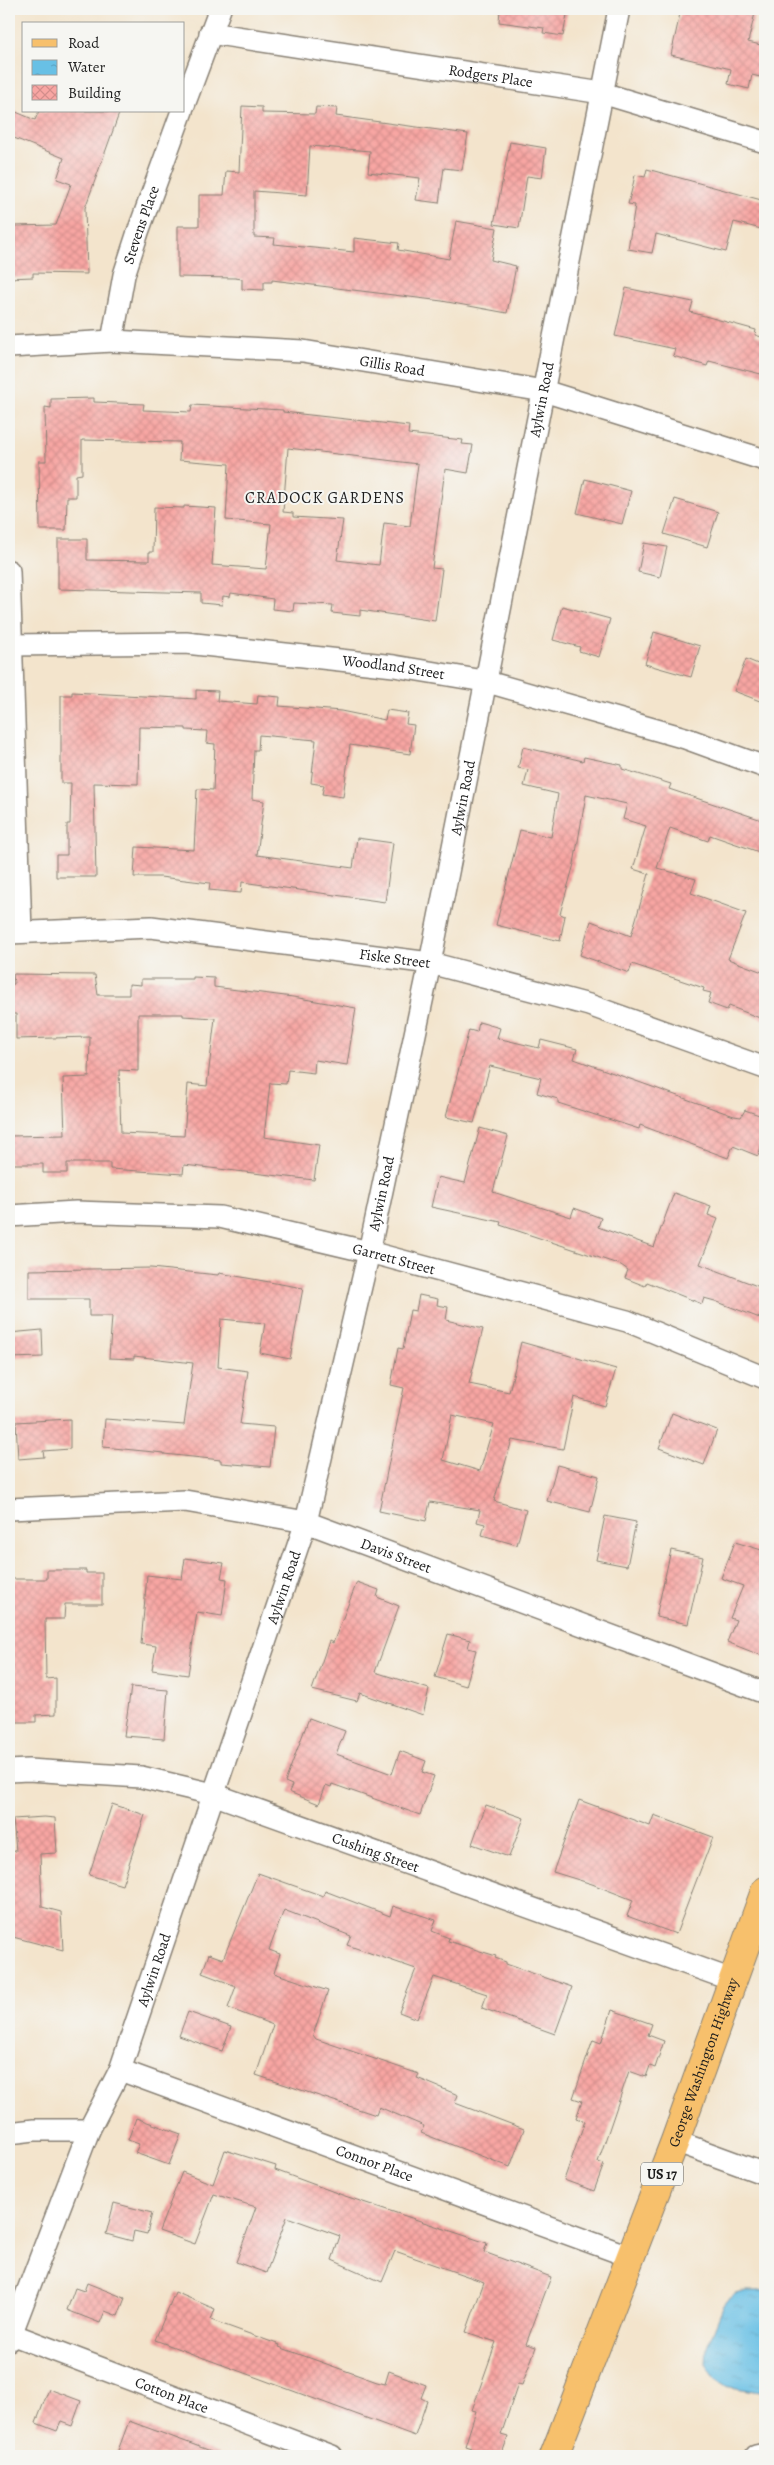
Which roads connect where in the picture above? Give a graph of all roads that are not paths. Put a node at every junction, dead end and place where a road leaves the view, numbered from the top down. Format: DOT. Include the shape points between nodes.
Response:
graph roads {
  1 [pos="220,9"];
  2 [pos="619,9"];
  3 [pos="210,33"];
  4 [pos="602,93"];
  5 [pos="185,102"];
  6 [pos="182,112"];
  7 [pos="765,142"];
  8 [pos="112,341"];
  9 [pos="9,347"];
  10 [pos="544,391"];
  11 [pos="765,460"];
  12 [pos="9,571"];
  13 [pos="10,645"];
  14 [pos="484,681"];
  15 [pos="765,767"];
  16 [pos="15,932"];
  17 [pos="430,962"];
  18 [pos="765,1068"];
  19 [pos="9,1216"];
  20 [pos="369,1252"];
  21 [pos="765,1378"];
  22 [pos="9,1509"];
  23 [pos="306,1522"];
  24 [pos="765,1694"];
  25 [pos="9,1771"];
  26 [pos="213,1794"];
  27 [pos="765,1891"];
  28 [pos="732,1980"];
  29 [pos="120,2070"];
  30 [pos="89,2130"];
  31 [pos="9,2133"];
  32 [pos="675,2141"];
  33 [pos="765,2174"];
  34 [pos="631,2257"];
  35 [pos="10,2337"];
  36 [pos="765,2454"];
  37 [pos="332,2456"];
  38 [pos="554,2456"];
  39 [pos="756,2456"];
  1 -- 3 [label="street"];
  2 -- 4 [label="street, Aylwin Road"];
  3 -- 4 [label="street, Rodgers Place"];
  3 -- 5 [label="street"];
  4 -- 7 [label="street, Rodgers Place"];
  4 -- 10 [label="street, Aylwin Road"];
  6 -- 8 [label="street, Stevens Place" via="124,275"];
  8 -- 9 [label="street, Gillis Road"];
  8 -- 10 [label="street, Gillis Road" via="303,351"];
  10 -- 11 [label="street, Gillis Road"];
  10 -- 14 [label="street, Aylwin Road"];
  12 -- 13 [label="street"];
  13 -- 14 [label="street, Woodland Street" via="186,643 394,666"];
  13 -- 16 [label="street"];
  14 -- 15 [label="street, Woodland Street" via="685,738"];
  14 -- 17 [label="street, Aylwin Road"];
  16 -- 17 [label="street, Fiske Street" via="151,927"];
  17 -- 18 [label="street, Fiske Street" via="589,1005"];
  17 -- 20 [label="street, Aylwin Road"];
  19 -- 20 [label="street, Garrett Street" via="76,1212 220,1217"];
  20 -- 21 [label="street, Garrett Street" via="627,1321"];
  20 -- 23 [label="street, Aylwin Road"];
  22 -- 23 [label="street, Davis Street" via="185,1501"];
  23 -- 24 [label="street, Davis Street"];
  23 -- 26 [label="street, Aylwin Road"];
  25 -- 26 [label="street, Cushing Street" via="141,1777"];
  26 -- 28 [label="street, Cushing Street"];
  26 -- 29 [label="street, Aylwin Road"];
  27 -- 28 [label="main road, George Washington Highway / US 17"];
  28 -- 32 [label="main road, George Washington Highway / US 17"];
  29 -- 30 [label="street, Aylwin Road"];
  29 -- 34 [label="street, Connor Place"];
  30 -- 31 [label="street"];
  30 -- 35 [label="street, Aylwin Road"];
  32 -- 33 [label="street"];
  32 -- 34 [label="main road, George Washington Highway / US 17"];
  34 -- 38 [label="main road, George Washington Highway / US 17"];
  35 -- 37 [label="street, Cotton Place"];
  36 -- 39 [label="street"];
}
